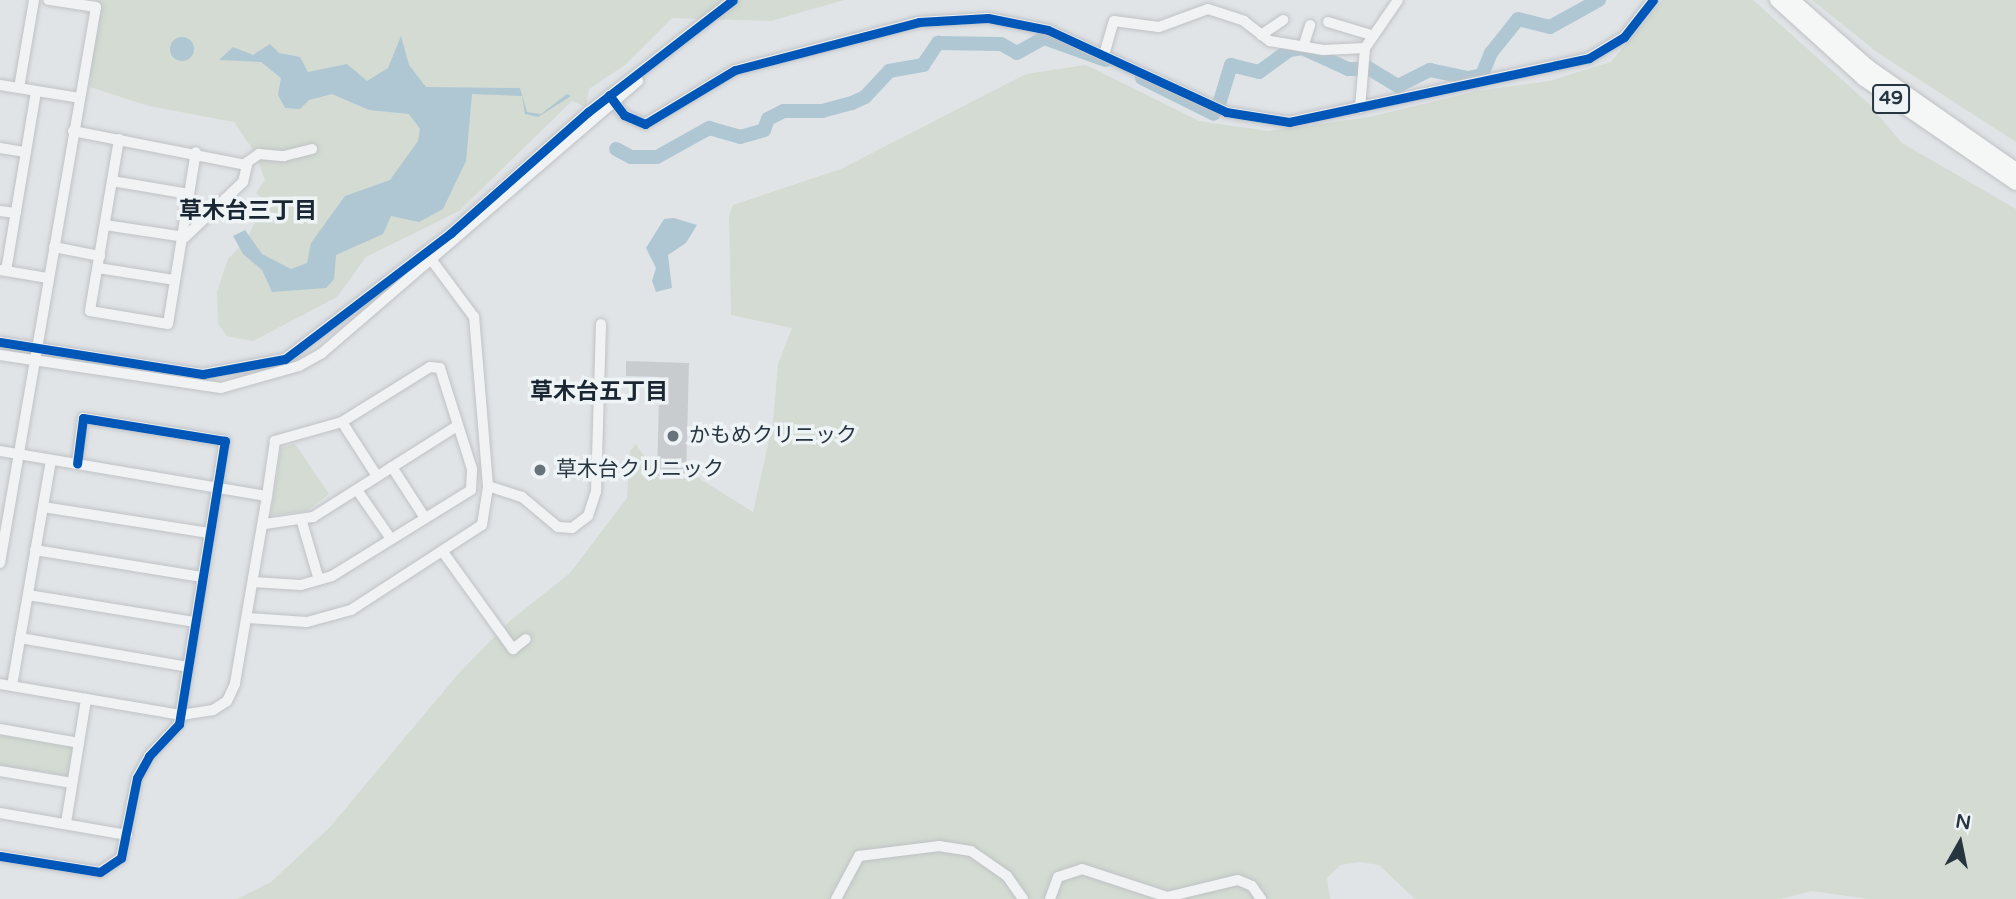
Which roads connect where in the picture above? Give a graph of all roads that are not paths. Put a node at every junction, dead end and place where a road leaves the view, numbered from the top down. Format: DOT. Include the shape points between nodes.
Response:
graph roads {
  1 [pos="34,0"];
  2 [pos="49,0"];
  3 [pos="733,0"];
  4 [pos="1398,0"];
  5 [pos="1653,0"];
  6 [pos="1777,0"];
  7 [pos="1793,0"];
  8 [pos="1283,20"];
  9 [pos="1328,22"];
  10 [pos="1310,24"];
  11 [pos="1371,35"];
  12 [pos="1262,40"];
  13 [pos="1304,44"];
  14 [pos="1365,48"];
  15 [pos="1104,55"];
  16 [pos="0,85"];
  17 [pos="19,88"];
  18 [pos="36,92"];
  19 [pos="79,98"];
  20 [pos="612,99"];
  21 [pos="1360,108"];
  22 [pos="74,131"];
  23 [pos="120,139"];
  24 [pos="0,148"];
  25 [pos="313,149"];
  26 [pos="26,152"];
  27 [pos="196,152"];
  28 [pos="246,163"];
  29 [pos="2016,170"];
  30 [pos="112,181"];
  31 [pos="2016,183"];
  32 [pos="189,194"];
  33 [pos="0,211"];
  34 [pos="16,213"];
  35 [pos="105,225"];
  36 [pos="182,237"];
  37 [pos="54,247"];
  38 [pos="428,255"];
  39 [pos="100,256"];
  40 [pos="97,268"];
  41 [pos="3,271"];
  42 [pos="48,278"];
  43 [pos="175,280"];
  44 [pos="601,324"];
  45 [pos="0,342"];
  46 [pos="37,348"];
  47 [pos="0,355"];
  48 [pos="34,361"];
  49 [pos="342,422"];
  50 [pos="457,426"];
  51 [pos="0,451"];
  52 [pos="19,453"];
  53 [pos="51,460"];
  54 [pos="78,464"];
  55 [pos="392,467"];
  56 [pos="377,476"];
  57 [pos="488,486"];
  58 [pos="217,487"];
  59 [pos="357,490"];
  60 [pos="268,496"];
  61 [pos="43,507"];
  62 [pos="425,518"];
  63 [pos="302,522"];
  64 [pos="265,524"];
  65 [pos="209,533"];
  66 [pos="391,540"];
  67 [pos="35,550"];
  68 [pos="443,552"];
  69 [pos="0,564"];
  70 [pos="202,577"];
  71 [pos="319,580"];
  72 [pos="253,582"];
  73 [pos="28,595"];
  74 [pos="248,618"];
  75 [pos="194,622"];
  76 [pos="20,638"];
  77 [pos="526,639"];
  78 [pos="188,667"];
  79 [pos="0,684"];
  80 [pos="12,686"];
  81 [pos="86,699"];
  82 [pos="181,715"];
  83 [pos="0,729"];
  84 [pos="79,743"];
  85 [pos="0,771"];
  86 [pos="72,783"];
  87 [pos="0,813"];
  88 [pos="66,823"];
  89 [pos="127,835"];
  90 [pos="0,856"];
  91 [pos="836,899"];
  92 [pos="1023,899"];
  93 [pos="1049,899"];
  94 [pos="1261,899"];
  1 -- 17 [label="street"];
  2 -- 19 [label="street" via="96,7"];
  3 -- 20 [label="street"];
  4 -- 11 [label="street"];
  5 -- 21 [label="street" via="1624,37 1589,58"];
  6 -- 31 [label="highway, 49" via="1864,79"];
  7 -- 29 [label="highway, 49" via="1867,66"];
  8 -- 12 [label="street"];
  9 -- 11 [label="street"];
  10 -- 13 [label="street"];
  11 -- 14 [label="street"];
  12 -- 13 [label="street"];
  12 -- 15 [label="street" via="1244,21 1208,9 1159,27 1114,22"];
  13 -- 14 [label="street"];
  14 -- 21 [label="street"];
  15 -- 20 [label="street" via="1024,22 953,17 735,70 653,121 632,121"];
  15 -- 21 [label="street" via="1248,118 1289,122"];
  16 -- 17 [label="street"];
  17 -- 18 [label="street"];
  18 -- 19 [label="street"];
  18 -- 26 [label="street"];
  19 -- 22 [label="street"];
  20 -- 38 [label="street"];
  22 -- 23 [label="street"];
  22 -- 37 [label="street"];
  23 -- 27 [label="street"];
  23 -- 30 [label="street"];
  24 -- 26 [label="street"];
  25 -- 28 [label="street" via="284,156 259,154"];
  26 -- 34 [label="street"];
  27 -- 28 [label="street"];
  27 -- 32 [label="street"];
  28 -- 36 [label="street" via="243,182"];
  30 -- 32 [label="street"];
  30 -- 35 [label="street"];
  32 -- 36 [label="street"];
  33 -- 34 [label="street"];
  34 -- 41 [label="street"];
  35 -- 36 [label="street"];
  35 -- 39 [label="street"];
  36 -- 43 [label="street"];
  37 -- 39 [label="street"];
  37 -- 42 [label="street"];
  38 -- 46 [label="street" via="306,348 250,370 203,374"];
  38 -- 48 [label="street" via="322,353 259,381 200,386"];
  38 -- 57 [label="street" via="474,317"];
  39 -- 40 [label="street"];
  40 -- 43 [label="street"];
  40 -- 43 [label="street" via="90,311 168,324"];
  41 -- 42 [label="street"];
  42 -- 46 [label="street"];
  44 -- 57 [label="street" via="596,492 589,516 572,528 558,527 523,497"];
  45 -- 46 [label="street"];
  46 -- 48 [label="street"];
  47 -- 48 [label="street"];
  48 -- 52 [label="street"];
  49 -- 50 [label="street" via="430,367 440,368"];
  49 -- 56 [label="street"];
  49 -- 60 [label="street" via="275,441"];
  50 -- 55 [label="street"];
  50 -- 62 [label="street" via="474,482 471,490"];
  51 -- 52 [label="street"];
  52 -- 53 [label="street"];
  52 -- 69 [label="street"];
  53 -- 54 [label="street"];
  53 -- 61 [label="street"];
  54 -- 58 [label="street"];
  54 -- 58 [label="street" via="83,418 225,441"];
  55 -- 56 [label="street"];
  55 -- 62 [label="street"];
  56 -- 59 [label="street"];
  57 -- 68 [label="street" via="482,525"];
  58 -- 60 [label="street"];
  58 -- 65 [label="street"];
  59 -- 63 [label="street"];
  59 -- 66 [label="street"];
  60 -- 64 [label="street"];
  61 -- 65 [label="street"];
  61 -- 67 [label="street"];
  62 -- 66 [label="street"];
  63 -- 64 [label="street"];
  63 -- 71 [label="street"];
  64 -- 72 [label="street"];
  65 -- 70 [label="street"];
  66 -- 71 [label="street"];
  67 -- 70 [label="street"];
  67 -- 73 [label="street"];
  68 -- 74 [label="street" via="329,618 281,622"];
  68 -- 77 [label="street" via="513,649"];
  70 -- 75 [label="street"];
  71 -- 72 [label="street"];
  72 -- 74 [label="street"];
  73 -- 75 [label="street"];
  73 -- 76 [label="street"];
  74 -- 82 [label="street" via="235,684 227,701 213,710"];
  75 -- 78 [label="street"];
  76 -- 78 [label="street"];
  76 -- 80 [label="street"];
  78 -- 82 [label="street"];
  79 -- 80 [label="street"];
  80 -- 81 [label="street"];
  81 -- 82 [label="street"];
  81 -- 84 [label="street"];
  82 -- 89 [label="street" via="137,778"];
  83 -- 84 [label="street"];
  84 -- 86 [label="street"];
  85 -- 86 [label="street"];
  86 -- 88 [label="street"];
  87 -- 88 [label="street"];
  88 -- 89 [label="street"];
  89 -- 90 [label="street" via="121,858 100,872"];
  91 -- 92 [label="street" via="859,856 939,846 971,850 1007,876"];
  93 -- 94 [label="street" via="1058,877 1082,869 1167,897 1238,880 1252,886"];
}
